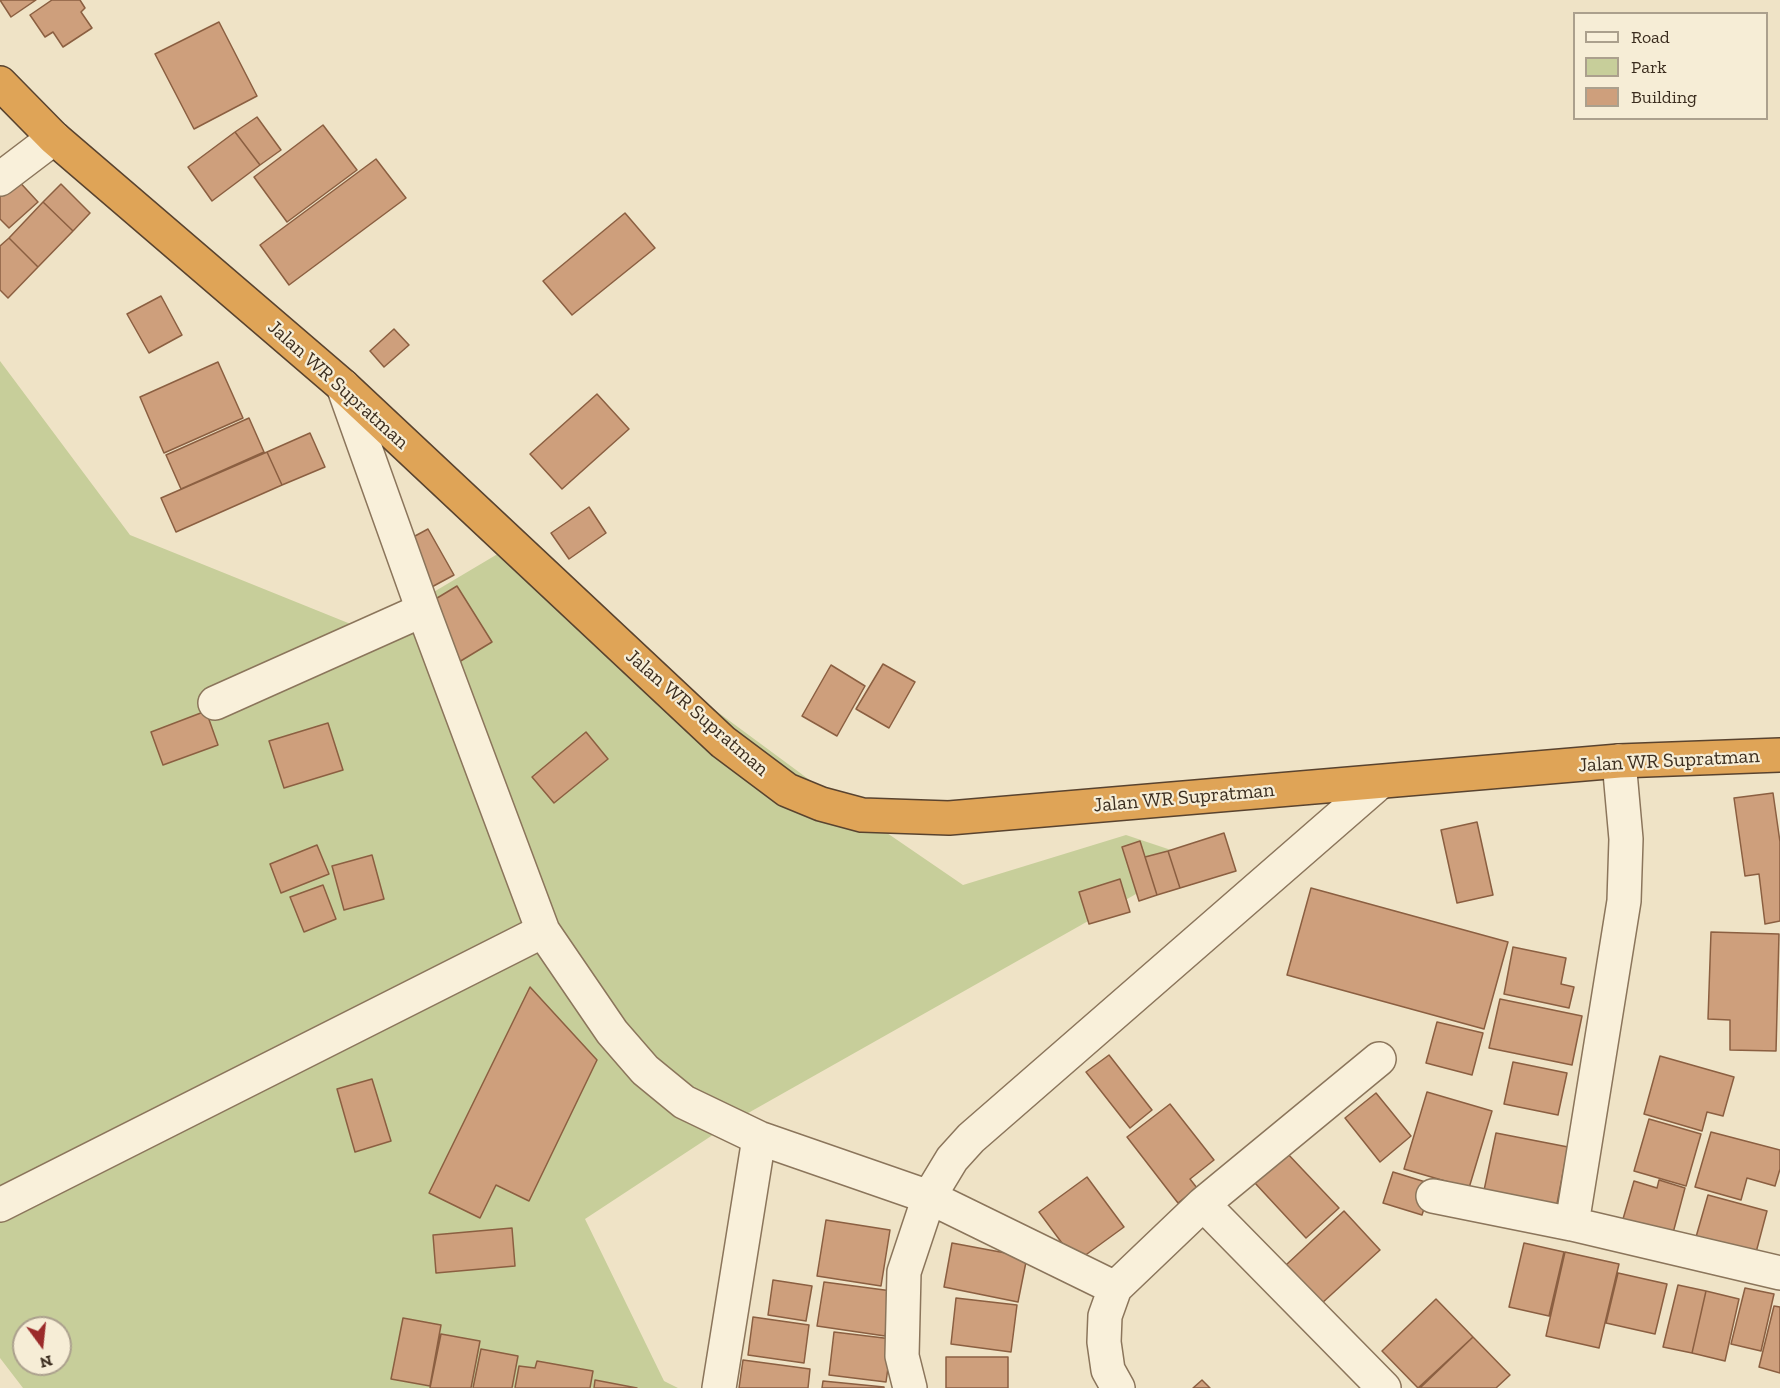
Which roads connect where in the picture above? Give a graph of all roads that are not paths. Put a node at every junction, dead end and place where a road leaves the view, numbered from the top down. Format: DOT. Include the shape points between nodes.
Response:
graph roads {
  1 [pos="0,83"];
  2 [pos="54,138"];
  3 [pos="0,179"];
  4 [pos="343,386"];
  5 [pos="423,610"];
  6 [pos="215,703"];
  7 [pos="1780,755"];
  8 [pos="1619,761"];
  9 [pos="1380,782"];
  10 [pos="543,931"];
  11 [pos="1379,1059"];
  12 [pos="759,1138"];
  13 [pos="1433,1196"];
  14 [pos="930,1197"];
  15 [pos="1203,1204"];
  16 [pos="0,1205"];
  17 [pos="1572,1224"];
  18 [pos="1780,1273"];
  19 [pos="1115,1288"];
  20 [pos="719,1388"];
  21 [pos="909,1388"];
  22 [pos="1118,1388"];
  23 [pos="1384,1388"];
  1 -- 2 [label="highway, Jalan WR Supratman"];
  2 -- 3 [label="street"];
  2 -- 4 [label="highway, Jalan WR Supratman"];
  4 -- 5 [label="street"];
  4 -- 9 [label="highway, Jalan WR Supratman" via="723,742 787,790 821,804 862,815 949,818"];
  5 -- 6 [label="street"];
  5 -- 10 [label="street"];
  7 -- 8 [label="highway, Jalan WR Supratman"];
  8 -- 9 [label="highway, Jalan WR Supratman"];
  8 -- 17 [label="street" via="1626,839 1624,901"];
  9 -- 14 [label="street" via="971,1138 952,1159"];
  10 -- 12 [label="street" via="612,1032 645,1070 684,1102"];
  10 -- 16 [label="street"];
  11 -- 15 [label="street"];
  12 -- 14 [label="street"];
  12 -- 20 [label="street"];
  13 -- 17 [label="street"];
  14 -- 19 [label="street"];
  14 -- 21 [label="street" via="904,1272 902,1356"];
  15 -- 19 [label="street"];
  15 -- 23 [label="street"];
  17 -- 18 [label="street"];
  19 -- 22 [label="street" via="1105,1316 1104,1342 1108,1370"];
}
